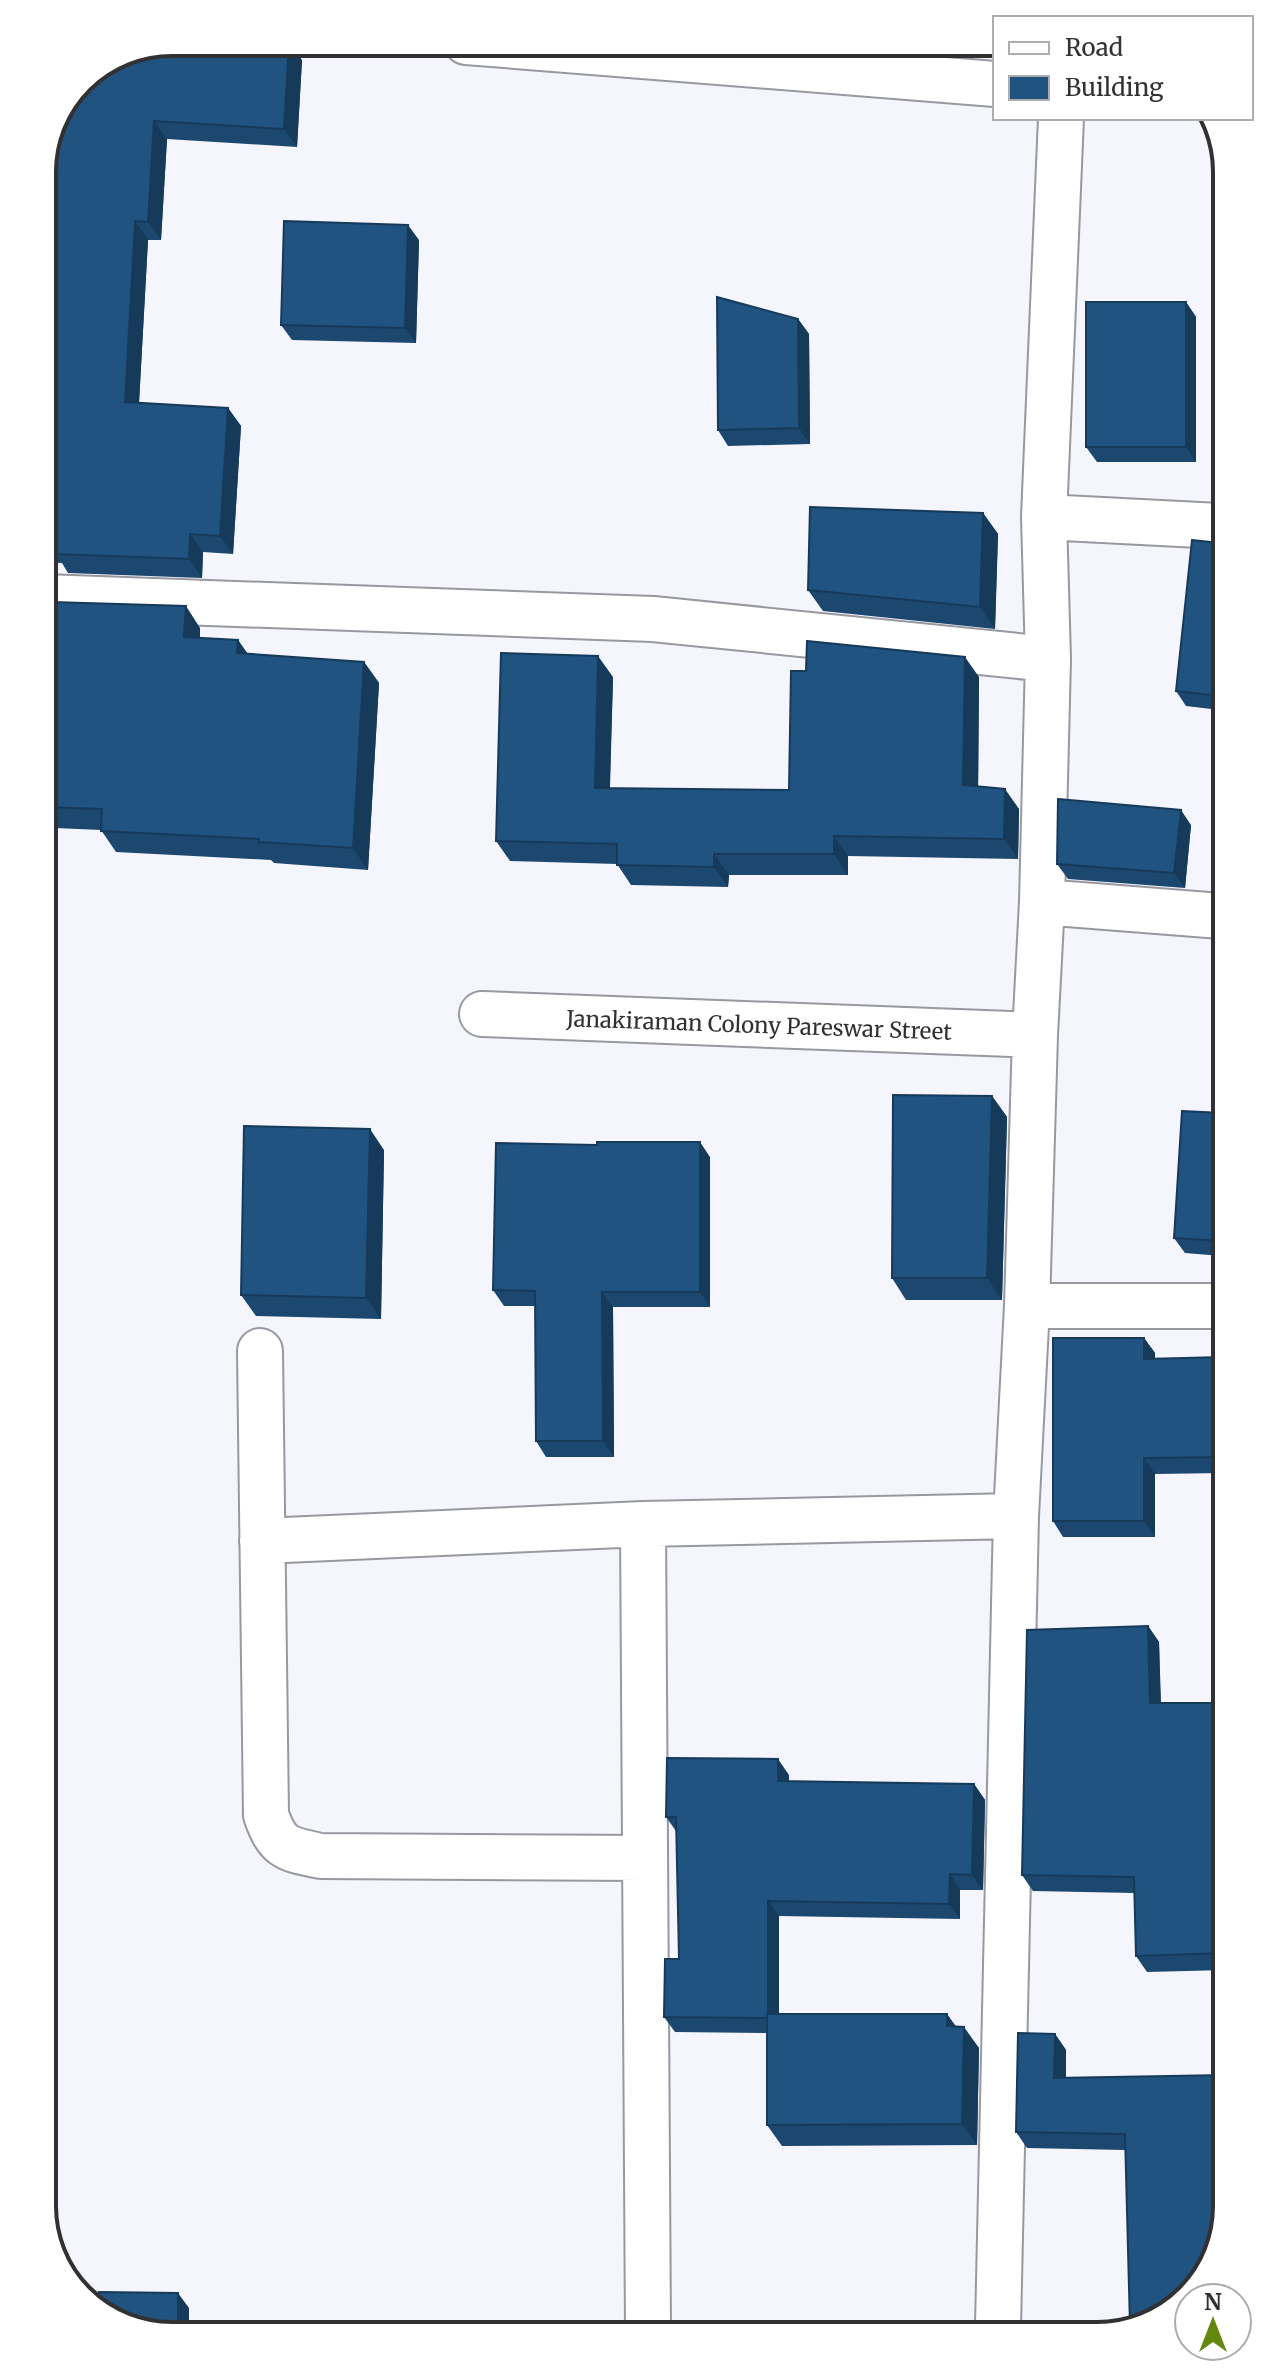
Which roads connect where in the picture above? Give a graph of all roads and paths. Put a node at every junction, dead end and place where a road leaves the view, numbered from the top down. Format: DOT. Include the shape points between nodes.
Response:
graph roads {
  1 [pos="642,56"];
  2 [pos="993,84"];
  3 [pos="1061,120"];
  4 [pos="1044,517"];
  5 [pos="1213,526"];
  6 [pos="56,597"];
  7 [pos="1048,659"];
  8 [pos="1042,902"];
  9 [pos="1213,915"];
  10 [pos="482,1014"];
  11 [pos="1035,1035"];
  12 [pos="1027,1306"];
  13 [pos="1213,1306"];
  14 [pos="260,1351"];
  15 [pos="1016,1516"];
  16 [pos="643,1524"];
  17 [pos="262,1541"];
  18 [pos="645,1858"];
  19 [pos="648,2322"];
  20 [pos="998,2322"];
  1 -- 2 [label="street"];
  3 -- 4 [label="street"];
  4 -- 5 [label="street"];
  4 -- 7 [label="street"];
  6 -- 7 [label="street" via="653,619"];
  7 -- 8 [label="street"];
  8 -- 9 [label="street"];
  8 -- 11 [label="street"];
  10 -- 11 [label="street, Janakiraman Colony Pareswar Street"];
  11 -- 12 [label="street"];
  12 -- 13 [label="street"];
  12 -- 15 [label="street"];
  14 -- 17 [label="street"];
  15 -- 16 [label="street"];
  15 -- 20 [label="street"];
  16 -- 17 [label="street"];
  16 -- 18 [label="street"];
  17 -- 18 [label="street" via="266,1815 274,1837 288,1850 321,1856"];
  18 -- 19 [label="street"];
}
